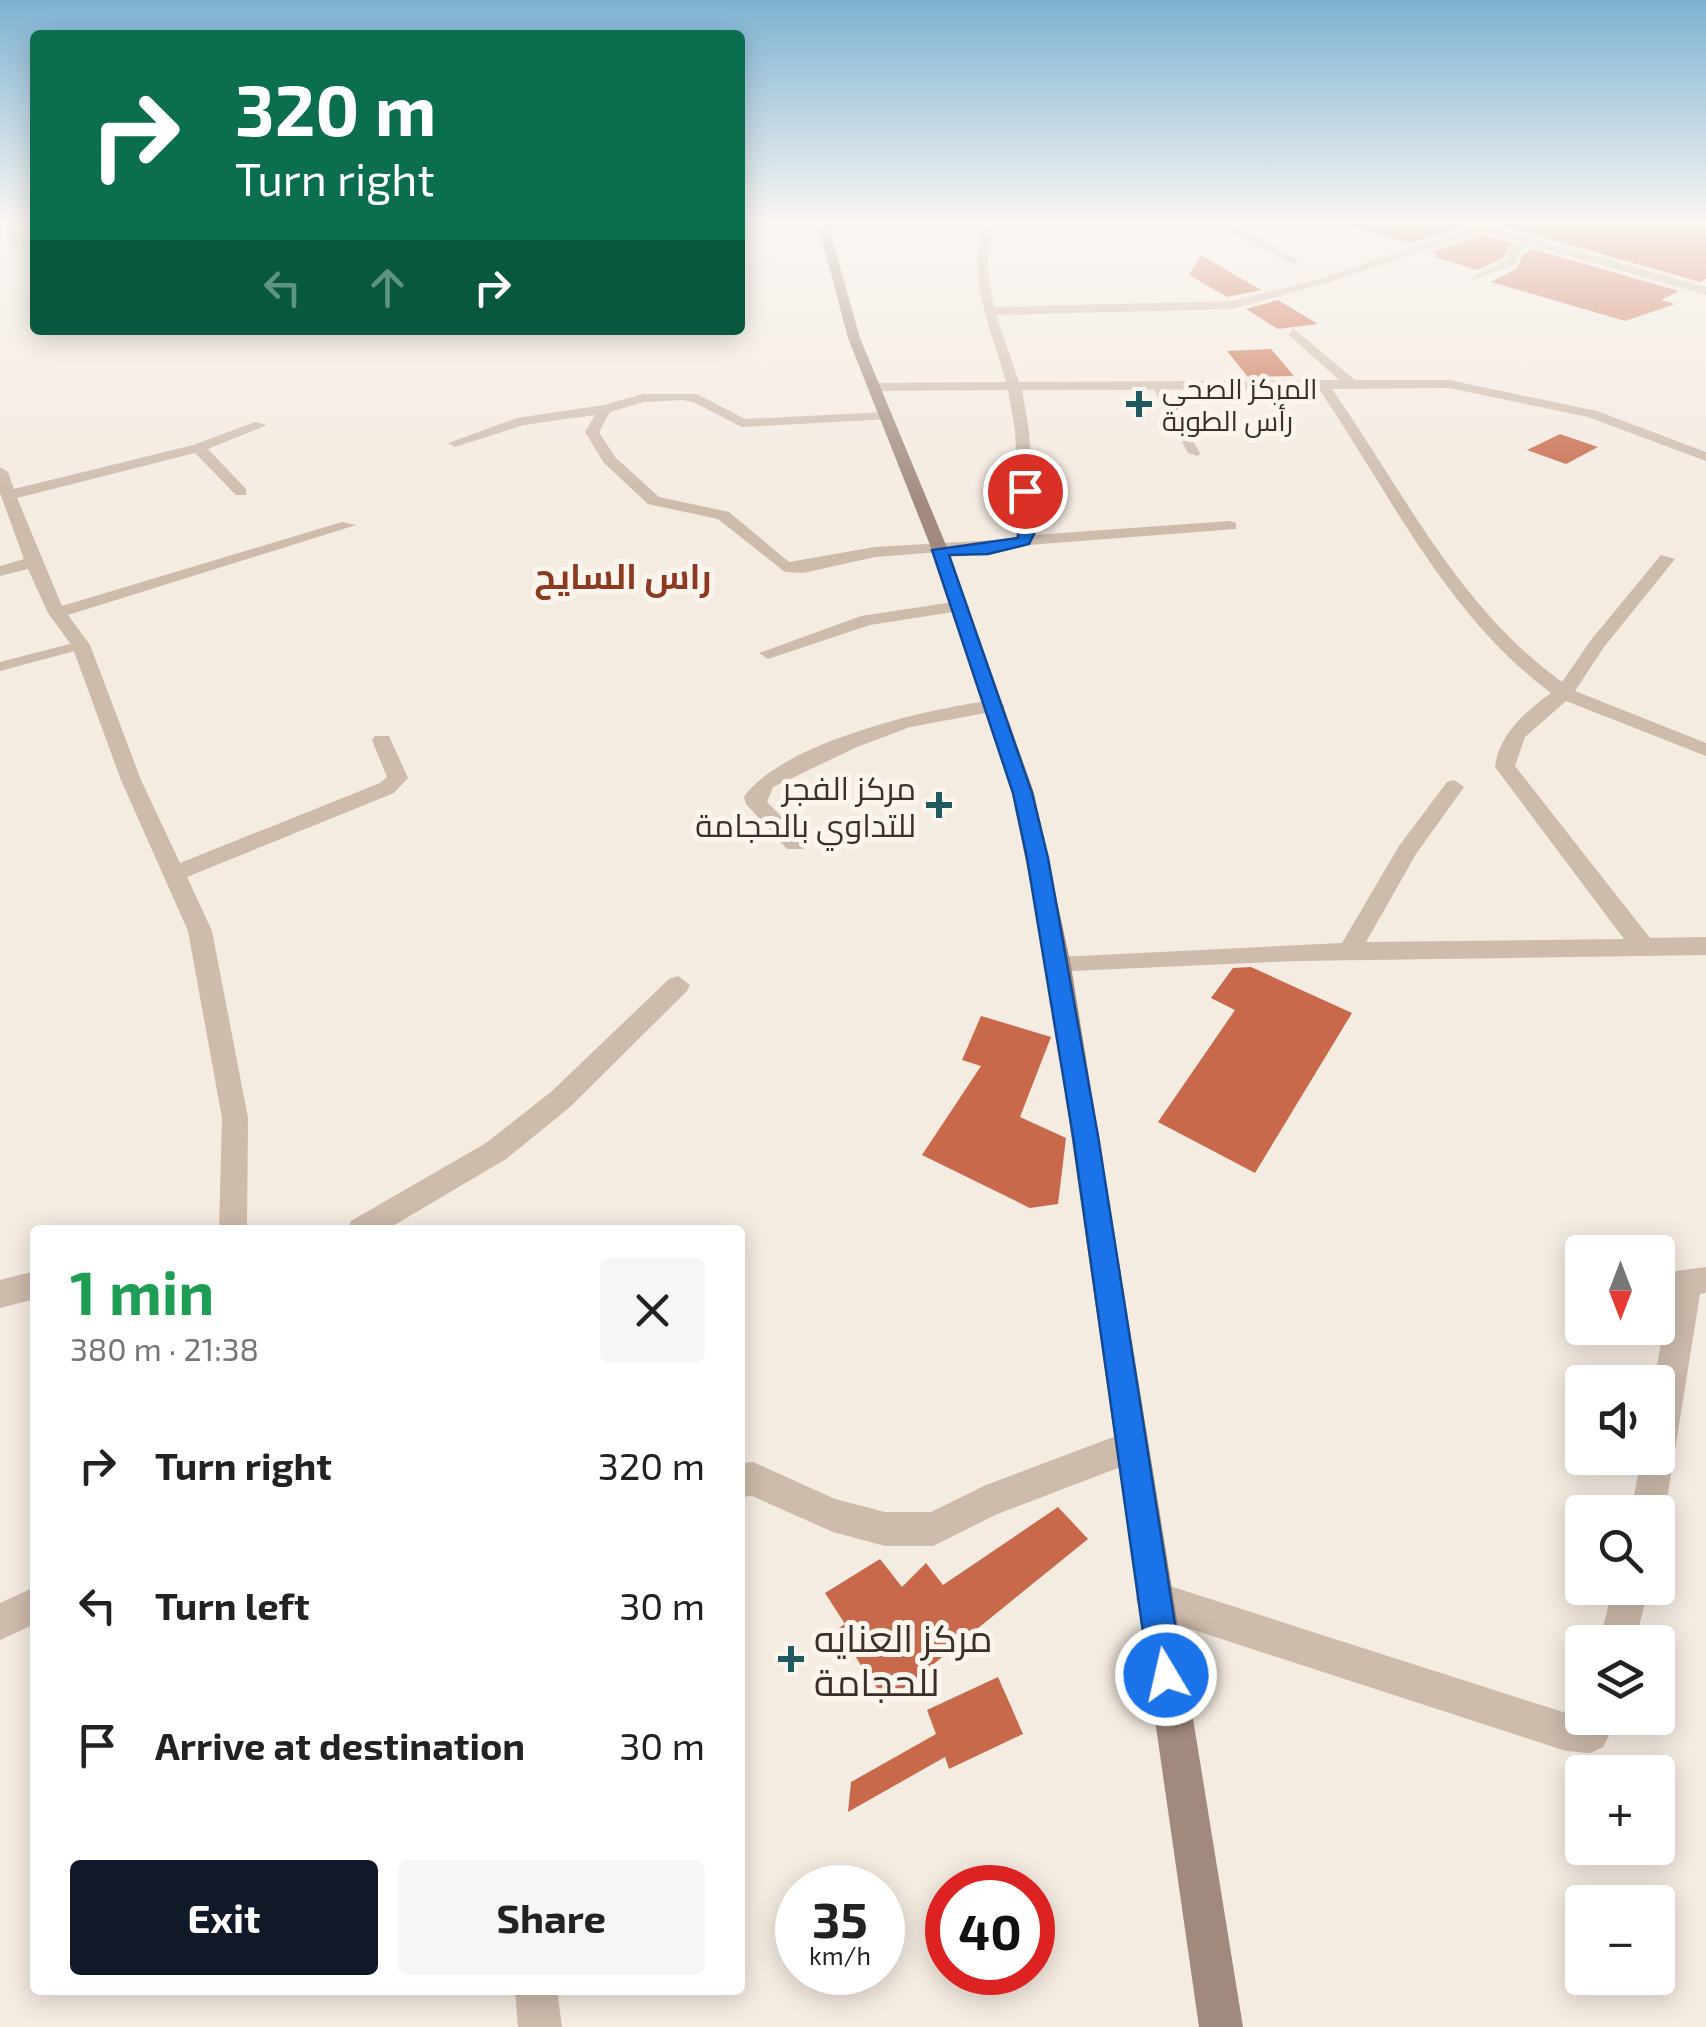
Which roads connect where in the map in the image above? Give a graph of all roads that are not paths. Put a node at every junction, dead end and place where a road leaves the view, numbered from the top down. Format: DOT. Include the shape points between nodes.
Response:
graph roads {
  1 [pos="851,316"];
  2 [pos="992,316"];
  3 [pos="1293,332"];
  4 [pos="1349,382"];
  5 [pos="1012,384"];
  6 [pos="1154,384"];
  7 [pos="1323,385"];
  8 [pos="874,388"];
  9 [pos="605,409"];
  10 [pos="885,416"];
  11 [pos="260,425"];
  12 [pos="455,443"];
  13 [pos="198,448"];
  14 [pos="1194,453"];
  15 [pos="1706,457"];
  16 [pos="0,472"];
  17 [pos="240,492"];
  18 [pos="10,494"];
  19 [pos="348,524"];
  20 [pos="1230,526"];
  21 [pos="1024,541"];
  22 [pos="940,550"];
  23 [pos="1666,559"];
  24 [pos="33,562"];
  25 [pos="0,571"];
  26 [pos="960,606"];
  27 [pos="57,613"];
  28 [pos="81,645"];
  29 [pos="768,653"];
  30 [pos="0,667"];
  31 [pos="1564,694"];
  32 [pos="995,706"];
  33 [pos="382,740"];
  34 [pos="1706,750"];
  35 [pos="1454,787"];
  36 [pos="796,844"];
  37 [pos="174,874"];
  38 [pos="1641,944"];
  39 [pos="1706,946"];
  40 [pos="1349,951"];
  41 [pos="1059,966"];
  42 [pos="678,985"];
  43 [pos="233,1225"];
  44 [pos="370,1225"];
  45 [pos="1706,1280"];
  46 [pos="30,1287"];
  47 [pos="0,1294"];
  48 [pos="1132,1446"];
  49 [pos="745,1480"];
  50 [pos="1651,1495"];
  51 [pos="1154,1599"];
  52 [pos="30,1607"];
  53 [pos="0,1622"];
  54 [pos="1565,1732"];
  55 [pos="537,1995"];
  56 [pos="540,2027"];
  57 [pos="1221,2027"];
  1 -- 8 [label="street"];
  2 -- 5 [label="street"];
  3 -- 4 [label="street"];
  4 -- 7 [label="street"];
  4 -- 15 [label="street" via="1449,384 1539,400"];
  5 -- 6 [label="street"];
  5 -- 8 [label="street"];
  5 -- 21 [label="street" via="1028,523"];
  6 -- 7 [label="street"];
  6 -- 14 [label="lane"];
  7 -- 31 [label="street" via="1465,595 1534,674"];
  8 -- 10 [label="street"];
  9 -- 10 [label="street" via="682,396 742,424"];
  9 -- 12 [label="street" via="522,421"];
  9 -- 22 [label="street" via="594,441 628,481 666,507 723,515 785,566"];
  10 -- 22 [label="street"];
  11 -- 13 [label="street"];
  13 -- 17 [label="street"];
  13 -- 18 [label="street"];
  16 -- 18 [label="street"];
  18 -- 24 [label="street"];
  19 -- 27 [label="street"];
  20 -- 21 [label="street"];
  21 -- 22 [label="street" via="988,550"];
  22 -- 26 [label="street"];
  23 -- 31 [label="street"];
  24 -- 25 [label="street"];
  24 -- 27 [label="street"];
  26 -- 29 [label="street" via="867,620"];
  26 -- 32 [label="street"];
  27 -- 28 [label="street"];
  28 -- 30 [label="lane"];
  28 -- 37 [label="street"];
  31 -- 34 [label="street"];
  31 -- 38 [label="street" via="1516,738 1505,766"];
  32 -- 36 [label="street" via="872,729 766,782 754,798"];
  32 -- 41 [label="street" via="1027,811"];
  33 -- 37 [label="street" via="398,778 387,788"];
  35 -- 40 [label="street" via="1407,851"];
  37 -- 43 [label="street" via="200,931 218,1012 235,1118"];
  38 -- 39 [label="street"];
  38 -- 40 [label="street"];
  40 -- 41 [label="street"];
  41 -- 48 [label="street"];
  42 -- 44 [label="street" via="562,1099 496,1150"];
  45 -- 50 [label="street" via="1691,1278 1685,1290"];
  46 -- 47 [label="street"];
  48 -- 49 [label="street" via="934,1529 885,1529"];
  48 -- 51 [label="street"];
  51 -- 54 [label="street"];
  51 -- 57 [label="street"];
  52 -- 53 [label="street"];
  55 -- 56 [label="street"];
}
